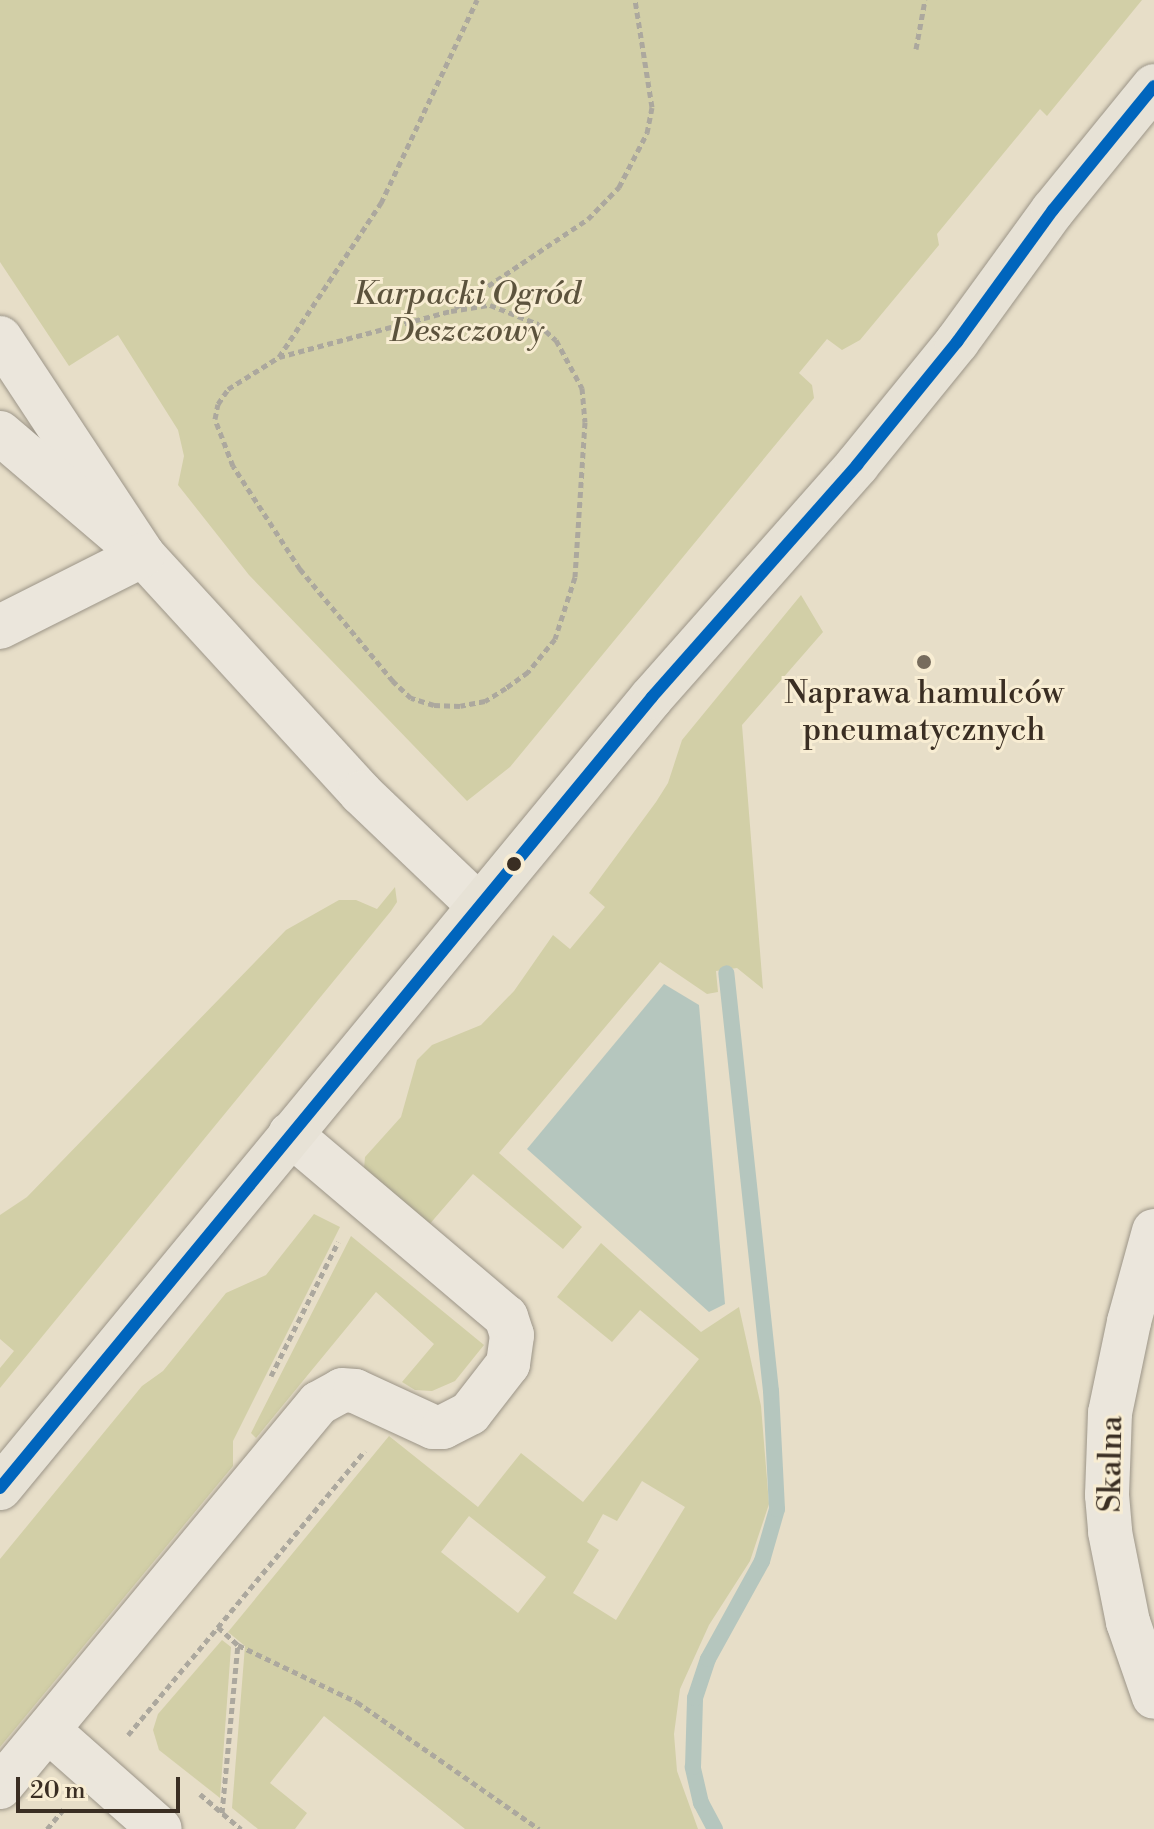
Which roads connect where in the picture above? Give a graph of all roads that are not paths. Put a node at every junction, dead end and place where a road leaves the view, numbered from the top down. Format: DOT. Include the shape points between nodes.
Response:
graph roads {
  1 [pos="1154,86"];
  2 [pos="0,338"];
  3 [pos="0,433"];
  4 [pos="143,555"];
  5 [pos="0,627"];
  6 [pos="478,905"];
  7 [pos="290,1134"];
  8 [pos="1154,1231"];
  9 [pos="0,1488"];
  10 [pos="1154,1697"];
  11 [pos="48,1730"];
  12 [pos="0,1787"];
  13 [pos="160,1829"];
  1 -- 6 [label="main road" via="857,465"];
  2 -- 4 [label="street"];
  3 -- 4 [label="street"];
  4 -- 5 [label="street"];
  4 -- 6 [label="street" via="361,793"];
  6 -- 7 [label="main road"];
  7 -- 9 [label="main road"];
  7 -- 11 [label="street" via="506,1317 512,1350 505,1371 462,1419 433,1427 355,1391 342,1390 319,1403"];
  8 -- 10 [label="street, Skalna" via="1110,1413 1107,1495 1128,1622"];
  11 -- 12 [label="street"];
  11 -- 13 [label="street"];
}
